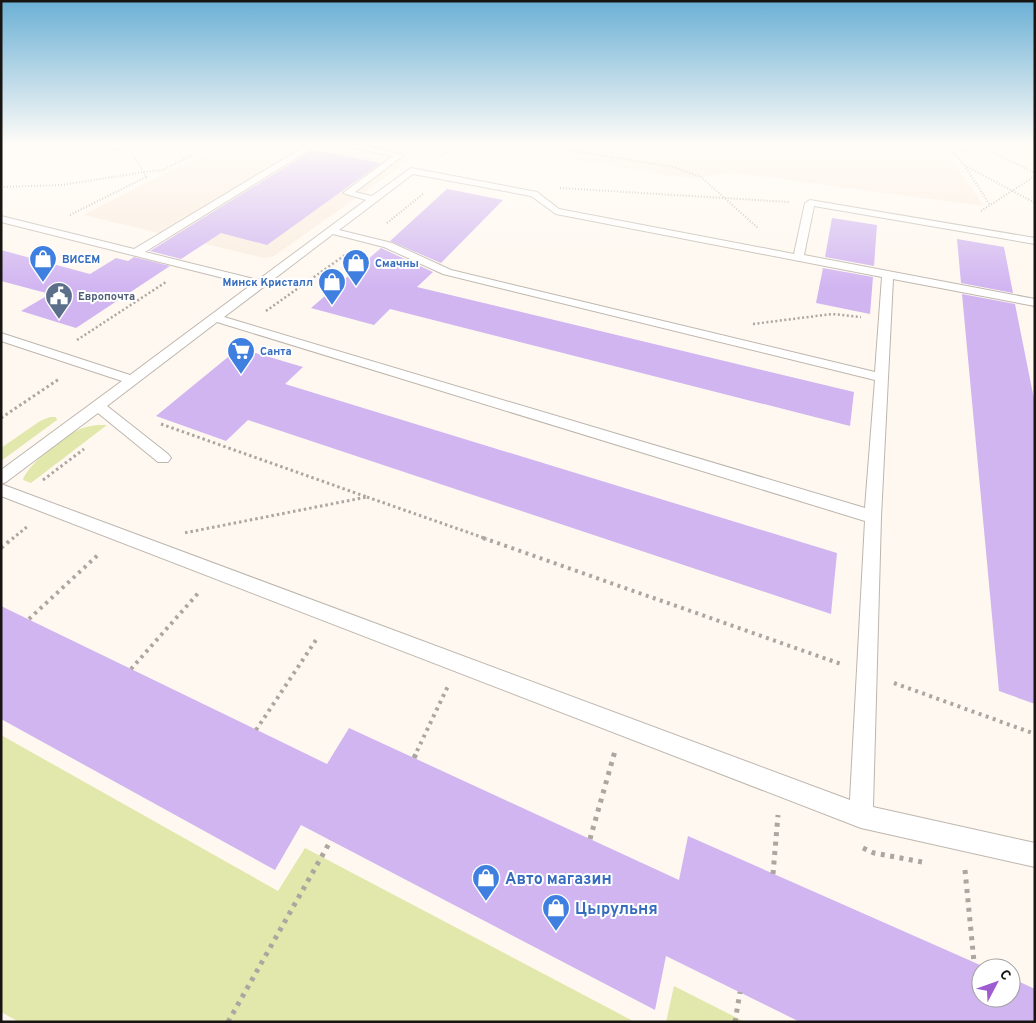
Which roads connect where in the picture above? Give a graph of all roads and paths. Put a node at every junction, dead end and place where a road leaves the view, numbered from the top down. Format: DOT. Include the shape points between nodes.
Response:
graph roads {
  1 [pos="115,193"];
  2 [pos="234,193"];
  3 [pos="348,193"];
  4 [pos="382,193"];
  5 [pos="527,193"];
  6 [pos="635,193"];
  7 [pos="720,193"];
  8 [pos="982,193"];
  9 [pos="1007,193"];
  10 [pos="1014,193"];
  11 [pos="534,194"];
  12 [pos="374,199"];
  13 [pos="728,199"];
  14 [pos="810,203"];
  15 [pos="1035,203"];
  16 [pos="990,204"];
  17 [pos="976,215"];
  18 [pos="64,218"];
  19 [pos="1,219"];
  20 [pos="331,231"];
  21 [pos="1035,241"];
  22 [pos="137,252"];
  23 [pos="785,255"];
  24 [pos="798,258"];
  25 [pos="191,266"];
  26 [pos="888,275"];
  27 [pos="261,284"];
  28 [pos="1035,303"];
  29 [pos="215,318"];
  30 [pos="884,318"];
  31 [pos="749,324"];
  32 [pos="1,337"];
  33 [pos="54,355"];
  34 [pos="81,364"];
  35 [pos="881,377"];
  36 [pos="133,380"];
  37 [pos="98,406"];
  38 [pos="1,418"];
  39 [pos="157,423"];
  40 [pos="163,458"];
  41 [pos="1,478"];
  42 [pos="1,490"];
  43 [pos="368,497"];
  44 [pos="873,518"];
  45 [pos="22,519"];
  46 [pos="139,541"];
  47 [pos="1,548"];
  48 [pos="102,550"];
  49 [pos="201,590"];
  50 [pos="30,619"];
  51 [pos="318,636"];
  52 [pos="131,669"];
  53 [pos="866,673"];
  54 [pos="448,686"];
  55 [pos="256,730"];
  56 [pos="1035,734"];
  57 [pos="615,751"];
  58 [pos="414,758"];
  59 [pos="778,815"];
  60 [pos="860,816"];
  61 [pos="590,839"];
  62 [pos="331,840"];
  63 [pos="1035,854"];
  64 [pos="964,870"];
  65 [pos="773,874"];
  66 [pos="974,958"];
  67 [pos="740,992"];
  68 [pos="228,1022"];
  69 [pos="735,1022"];
  1 -- 18 [label="path"];
  2 -- 22 [label="lane"];
  3 -- 12 [label="lane"];
  4 -- 12 [label="lane"];
  5 -- 11 [label="lane"];
  6 -- 13 [label="path"];
  7 -- 13 [label="path"];
  8 -- 16 [label="path"];
  9 -- 16 [label="path"];
  10 -- 15 [label="path"];
  11 -- 23 [label="lane" via="556,211"];
  12 -- 20 [label="lane"];
  13 -- 14 [label="path"];
  13 -- 23 [label="path"];
  14 -- 21 [label="lane"];
  14 -- 24 [label="lane"];
  16 -- 17 [label="path"];
  19 -- 22 [label="lane"];
  20 -- 27 [label="lane"];
  20 -- 35 [label="lane" via="388,245 447,272"];
  22 -- 25 [label="lane"];
  23 -- 24 [label="lane"];
  24 -- 26 [label="lane"];
  25 -- 27 [label="lane"];
  25 -- 33 [label="path"];
  26 -- 28 [label="lane"];
  26 -- 30 [label="lane"];
  27 -- 29 [label="lane"];
  29 -- 36 [label="lane"];
  29 -- 44 [label="lane"];
  30 -- 31 [label="path" via="832,314"];
  30 -- 35 [label="lane"];
  32 -- 33 [label="lane"];
  33 -- 34 [label="lane"];
  34 -- 36 [label="lane"];
  34 -- 38 [label="path"];
  35 -- 44 [label="lane"];
  36 -- 37 [label="lane"];
  37 -- 40 [label="lane"];
  37 -- 41 [label="lane"];
  39 -- 43 [label="path"];
  42 -- 46 [label="lane"];
  43 -- 46 [label="path"];
  43 -- 53 [label="path"];
  44 -- 53 [label="lane"];
  45 -- 47 [label="path" via="31,523"];
  46 -- 60 [label="lane"];
  48 -- 50 [label="path"];
  49 -- 52 [label="path"];
  51 -- 55 [label="path"];
  53 -- 56 [label="path"];
  53 -- 60 [label="lane"];
  54 -- 58 [label="path"];
  57 -- 61 [label="path"];
  59 -- 65 [label="path"];
  60 -- 63 [label="lane"];
  62 -- 68 [label="path"];
  64 -- 66 [label="path"];
  67 -- 69 [label="path"];
}
